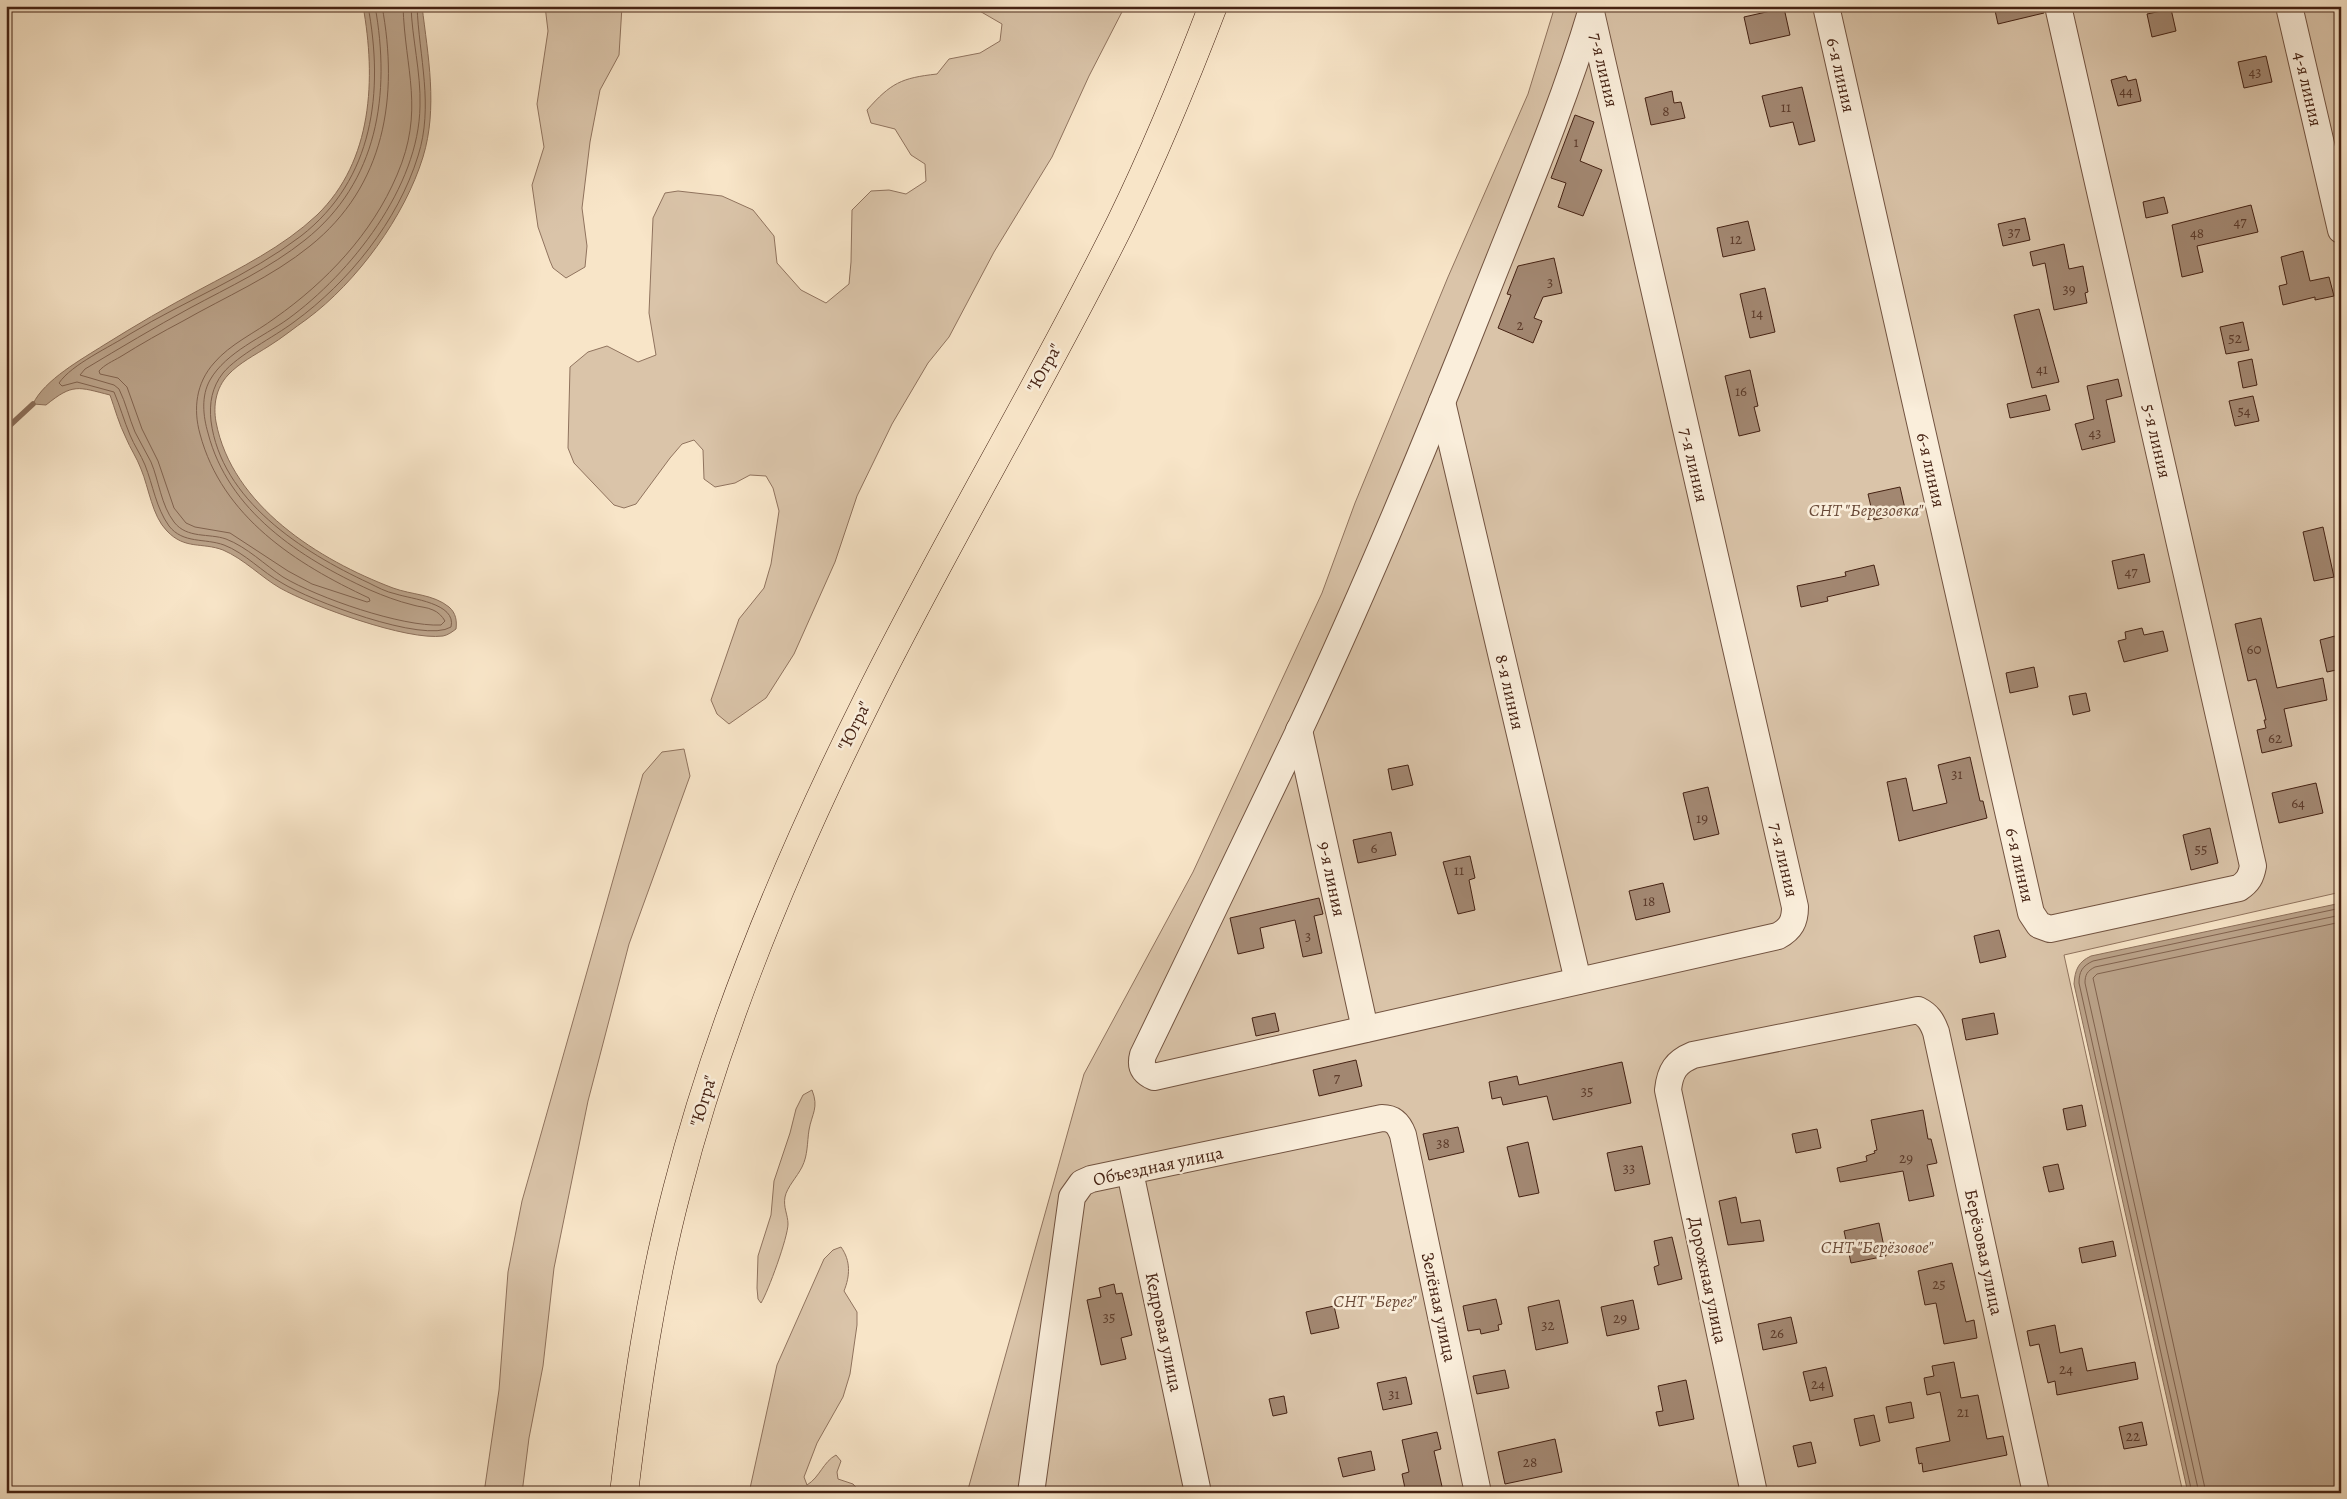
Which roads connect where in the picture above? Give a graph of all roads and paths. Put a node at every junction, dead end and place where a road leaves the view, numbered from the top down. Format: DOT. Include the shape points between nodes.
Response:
graph roads {
  1 [pos="1213,6"];
  2 [pos="1826,6"];
  3 [pos="2058,6"];
  4 [pos="2289,6"];
  5 [pos="1592,9"];
  6 [pos="2341,230"];
  7 [pos="1442,402"];
  8 [pos="1299,730"];
  9 [pos="2251,876"];
  10 [pos="1578,981"];
  11 [pos="1366,1029"];
  12 [pos="1674,1067"];
  13 [pos="1396,1122"];
  14 [pos="1130,1172"];
  15 [pos="624,1493"];
  16 [pos="1031,1493"];
  17 [pos="1198,1493"];
  18 [pos="1478,1493"];
  19 [pos="1754,1493"];
  20 [pos="2036,1493"];
  1 -- 15 [label="highway, \"Югра\"" via="1123,218 867,700 778,893 717,1055 676,1190 656,1284"];
  2 -- 9 [label="street, 6-я линия" via="2031,913 2039,925 2057,929 2239,888"];
  3 -- 9 [label="street, 5-я линия" via="2253,866"];
  4 -- 6 [label="street, 4-я линия"];
  5 -- 7 [label="street" via="1553,124"];
  5 -- 10 [label="street, 7-я линия" via="1795,918 1790,927 1778,936"];
  7 -- 8 [label="street"];
  7 -- 10 [label="street, 8-я линия"];
  8 -- 11 [label="street, 9-я линия"];
  8 -- 11 [label="street" via="1141,1062 1144,1070 1154,1077"];
  10 -- 11 [label="street"];
  12 -- 19 [label="street, Дорожная улица" via="1668,1090"];
  12 -- 20 [label="street, Берёзовая улица" via="1693,1054 1910,1010 1926,1014 1933,1022"];
  13 -- 14 [label="street, Объездная улица" via="1382,1118"];
  13 -- 18 [label="street, Зелёная улица" via="1403,1135"];
  14 -- 16 [label="street, Объездная улица" via="1091,1179 1082,1183 1072,1197"];
  14 -- 17 [label="street, Кедровая улица"];
}
